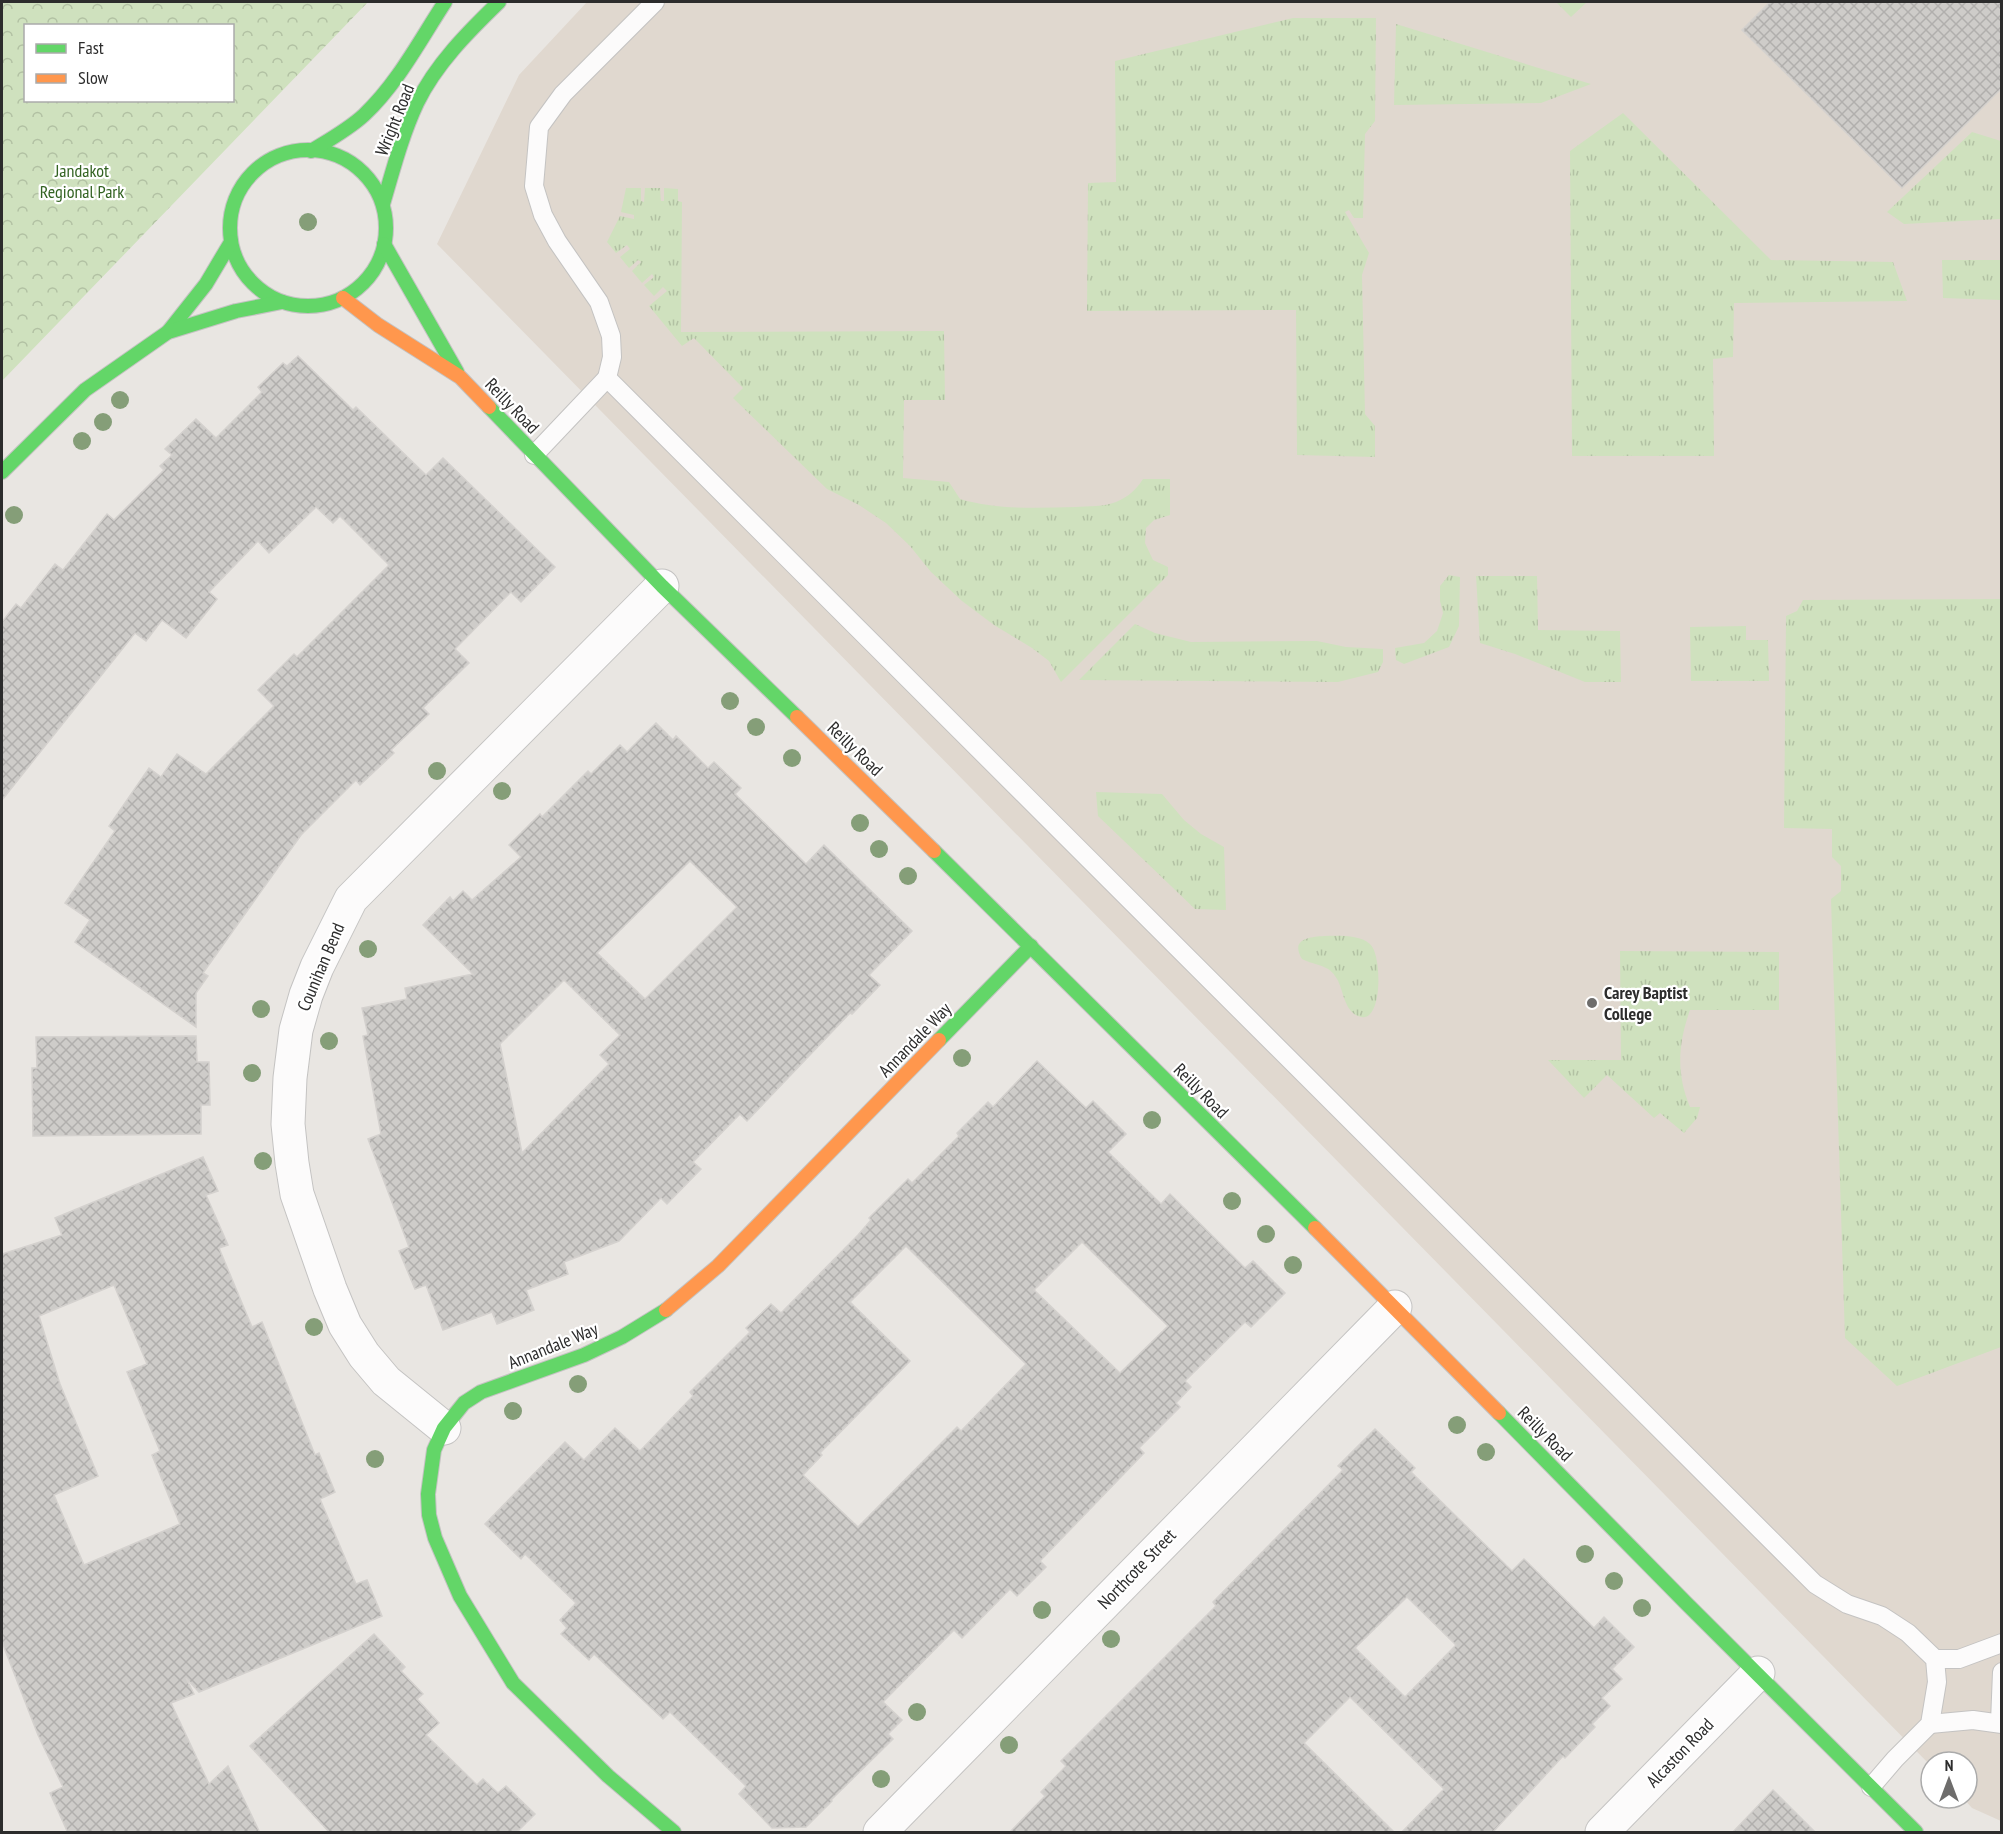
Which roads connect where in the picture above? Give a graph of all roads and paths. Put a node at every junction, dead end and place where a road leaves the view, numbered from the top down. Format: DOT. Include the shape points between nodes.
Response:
graph roads {
  1 [pos="445,2"];
  2 [pos="499,2"];
  3 [pos="655,2"];
  4 [pos="311,151"];
  5 [pos="383,204"];
  6 [pos="231,242"];
  7 [pos="384,244"];
  8 [pos="343,298"];
  9 [pos="282,302"];
  10 [pos="168,332"];
  11 [pos="460,377"];
  12 [pos="607,378"];
  13 [pos="534,455"];
  14 [pos="2,472"];
  15 [pos="662,586"];
  16 [pos="1031,946"];
  17 [pos="1395,1307"];
  18 [pos="444,1428"];
  19 [pos="2001,1643"];
  20 [pos="1935,1659"];
  21 [pos="2001,1672"];
  22 [pos="1758,1673"];
  23 [pos="2001,1723"];
  24 [pos="1930,1724"];
  25 [pos="1871,1787"];
  26 [pos="674,1833"];
  27 [pos="880,1833"];
  28 [pos="1602,1833"];
  29 [pos="1916,1833"];
  1 -- 4 [label="street, Wright Road" via="386,92 363,116"];
  2 -- 5 [label="street, Wright Road" via="444,61 424,91"];
  3 -- 12 [label="lane" via="563,94 539,127 534,186 557,241 599,302 611,336"];
  4 -- 5 [label="street, Wright Road" via="341,158 359,169"];
  4 -- 6 [label="street, Wright Road" via="296,151 272,159 252,173 237,194 230,218"];
  5 -- 7 [label="street, Wright Road"];
  6 -- 9 [label="street, Wright Road" via="248,280"];
  6 -- 10 [label="street, Wright Road" via="206,284"];
  7 -- 8 [label="street, Wright Road" via="376,267 362,285"];
  7 -- 11 [label="street, Reilly Road"];
  8 -- 9 [label="street, Wright Road" via="323,305"];
  8 -- 11 [label="street, Reilly Road"];
  9 -- 10 [label="street, Wright Road" via="236,311"];
  10 -- 14 [label="street, Wright Road" via="85,390"];
  11 -- 13 [label="street, Reilly Road"];
  12 -- 13 [label="lane"];
  12 -- 20 [label="lane" via="1815,1584 1847,1604 1882,1616 1908,1633"];
  13 -- 15 [label="street, Reilly Road"];
  15 -- 16 [label="street, Reilly Road"];
  15 -- 18 [label="street, Counihan Bend" via="351,899 317,967 296,1030 288,1124 291,1163 297,1194 330,1289 364,1355 386,1381"];
  16 -- 17 [label="street, Reilly Road"];
  16 -- 18 [label="street, Annandale Way" via="718,1266 667,1309 584,1355 481,1392 464,1403"];
  17 -- 22 [label="street, Reilly Road"];
  17 -- 27 [label="street, Northcote Street"];
  18 -- 26 [label="street, Annandale Way" via="430,1471 429,1515 460,1596 513,1683 608,1776"];
  19 -- 20 [label="lane" via="1959,1659"];
  20 -- 24 [label="lane"];
  21 -- 23 [label="lane"];
  22 -- 25 [label="street, Reilly Road"];
  22 -- 28 [label="street, Alcaston Road"];
  23 -- 24 [label="lane" via="1973,1720"];
  24 -- 25 [label="lane"];
  25 -- 29 [label="street, Reilly Road"];
}
